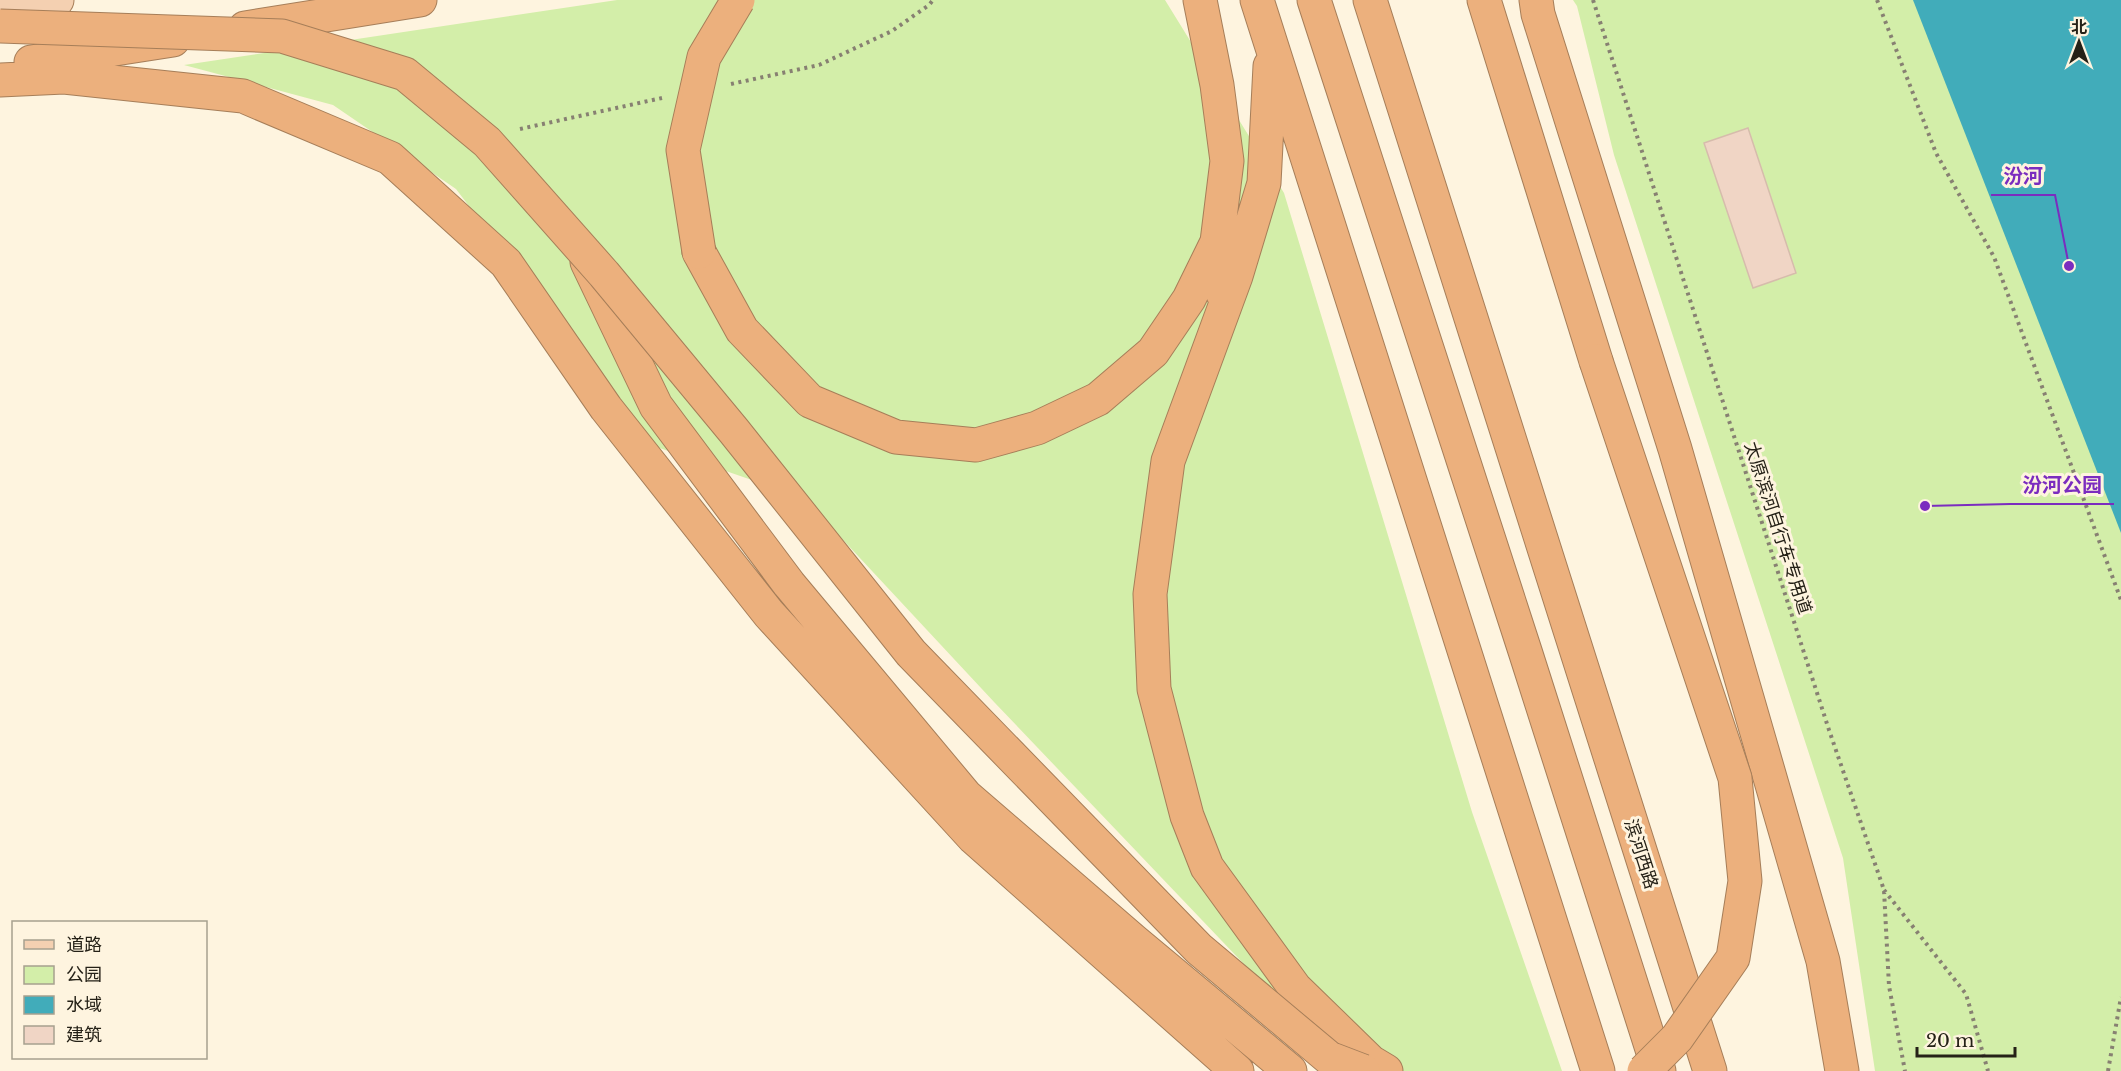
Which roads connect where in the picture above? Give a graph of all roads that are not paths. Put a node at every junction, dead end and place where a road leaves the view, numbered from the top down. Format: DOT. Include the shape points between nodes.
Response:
graph roads {
  1 [pos="57,0"];
  2 [pos="420,0"];
  3 [pos="738,0"];
  4 [pos="1200,0"];
  5 [pos="1257,0"];
  6 [pos="1314,0"];
  7 [pos="1370,0"];
  8 [pos="1484,0"];
  9 [pos="1536,0"];
  10 [pos="0,8"];
  11 [pos="0,26"];
  12 [pos="1271,43"];
  13 [pos="0,68"];
  14 [pos="0,80"];
  15 [pos="580,247"];
  16 [pos="1236,276"];
  17 [pos="1037,428"];
  18 [pos="1237,1071"];
  19 [pos="1290,1071"];
  20 [pos="1363,1071"];
  21 [pos="1386,1071"];
  22 [pos="1598,1071"];
  23 [pos="1644,1071"];
  24 [pos="1659,1071"];
  25 [pos="1710,1071"];
  26 [pos="1842,1071"];
  1 -- 10 [label="main road"];
  2 -- 13 [label="highway"];
  3 -- 17 [label="highway, bridge" via="704,57 683,150 699,252 742,330 810,401 896,437 976,445"];
  4 -- 17 [label="highway" via="1227,161 1217,242 1189,299 1153,352 1098,399"];
  5 -- 12 [label="highway"];
  6 -- 24 [label="highway"];
  7 -- 25 [label="highway, 滨河西路"];
  8 -- 23 [label="highway, bridge" via="1596,361 1735,778 1745,881 1733,958 1677,1038"];
  9 -- 26 [label="highway" via="1675,448 1823,961"];
  11 -- 15 [label="highway, bridge" via="282,36 405,74 487,142"];
  12 -- 16 [label="highway" via="1264,183"];
  12 -- 22 [label="highway"];
  14 -- 18 [label="highway" via="64,77 243,96 390,158 506,263 606,408 769,614 966,830"];
  15 -- 19 [label="highway, bridge" via="656,405 789,584 966,796"];
  15 -- 20 [label="highway, bridge" via="734,431 910,653 1199,949 1329,1058"];
  16 -- 17 [label="highway" via="1186,342 1122,390"];
  16 -- 21 [label="highway" via="1168,461 1150,594 1154,689 1187,816 1207,867 1295,988 1371,1062"];
}
